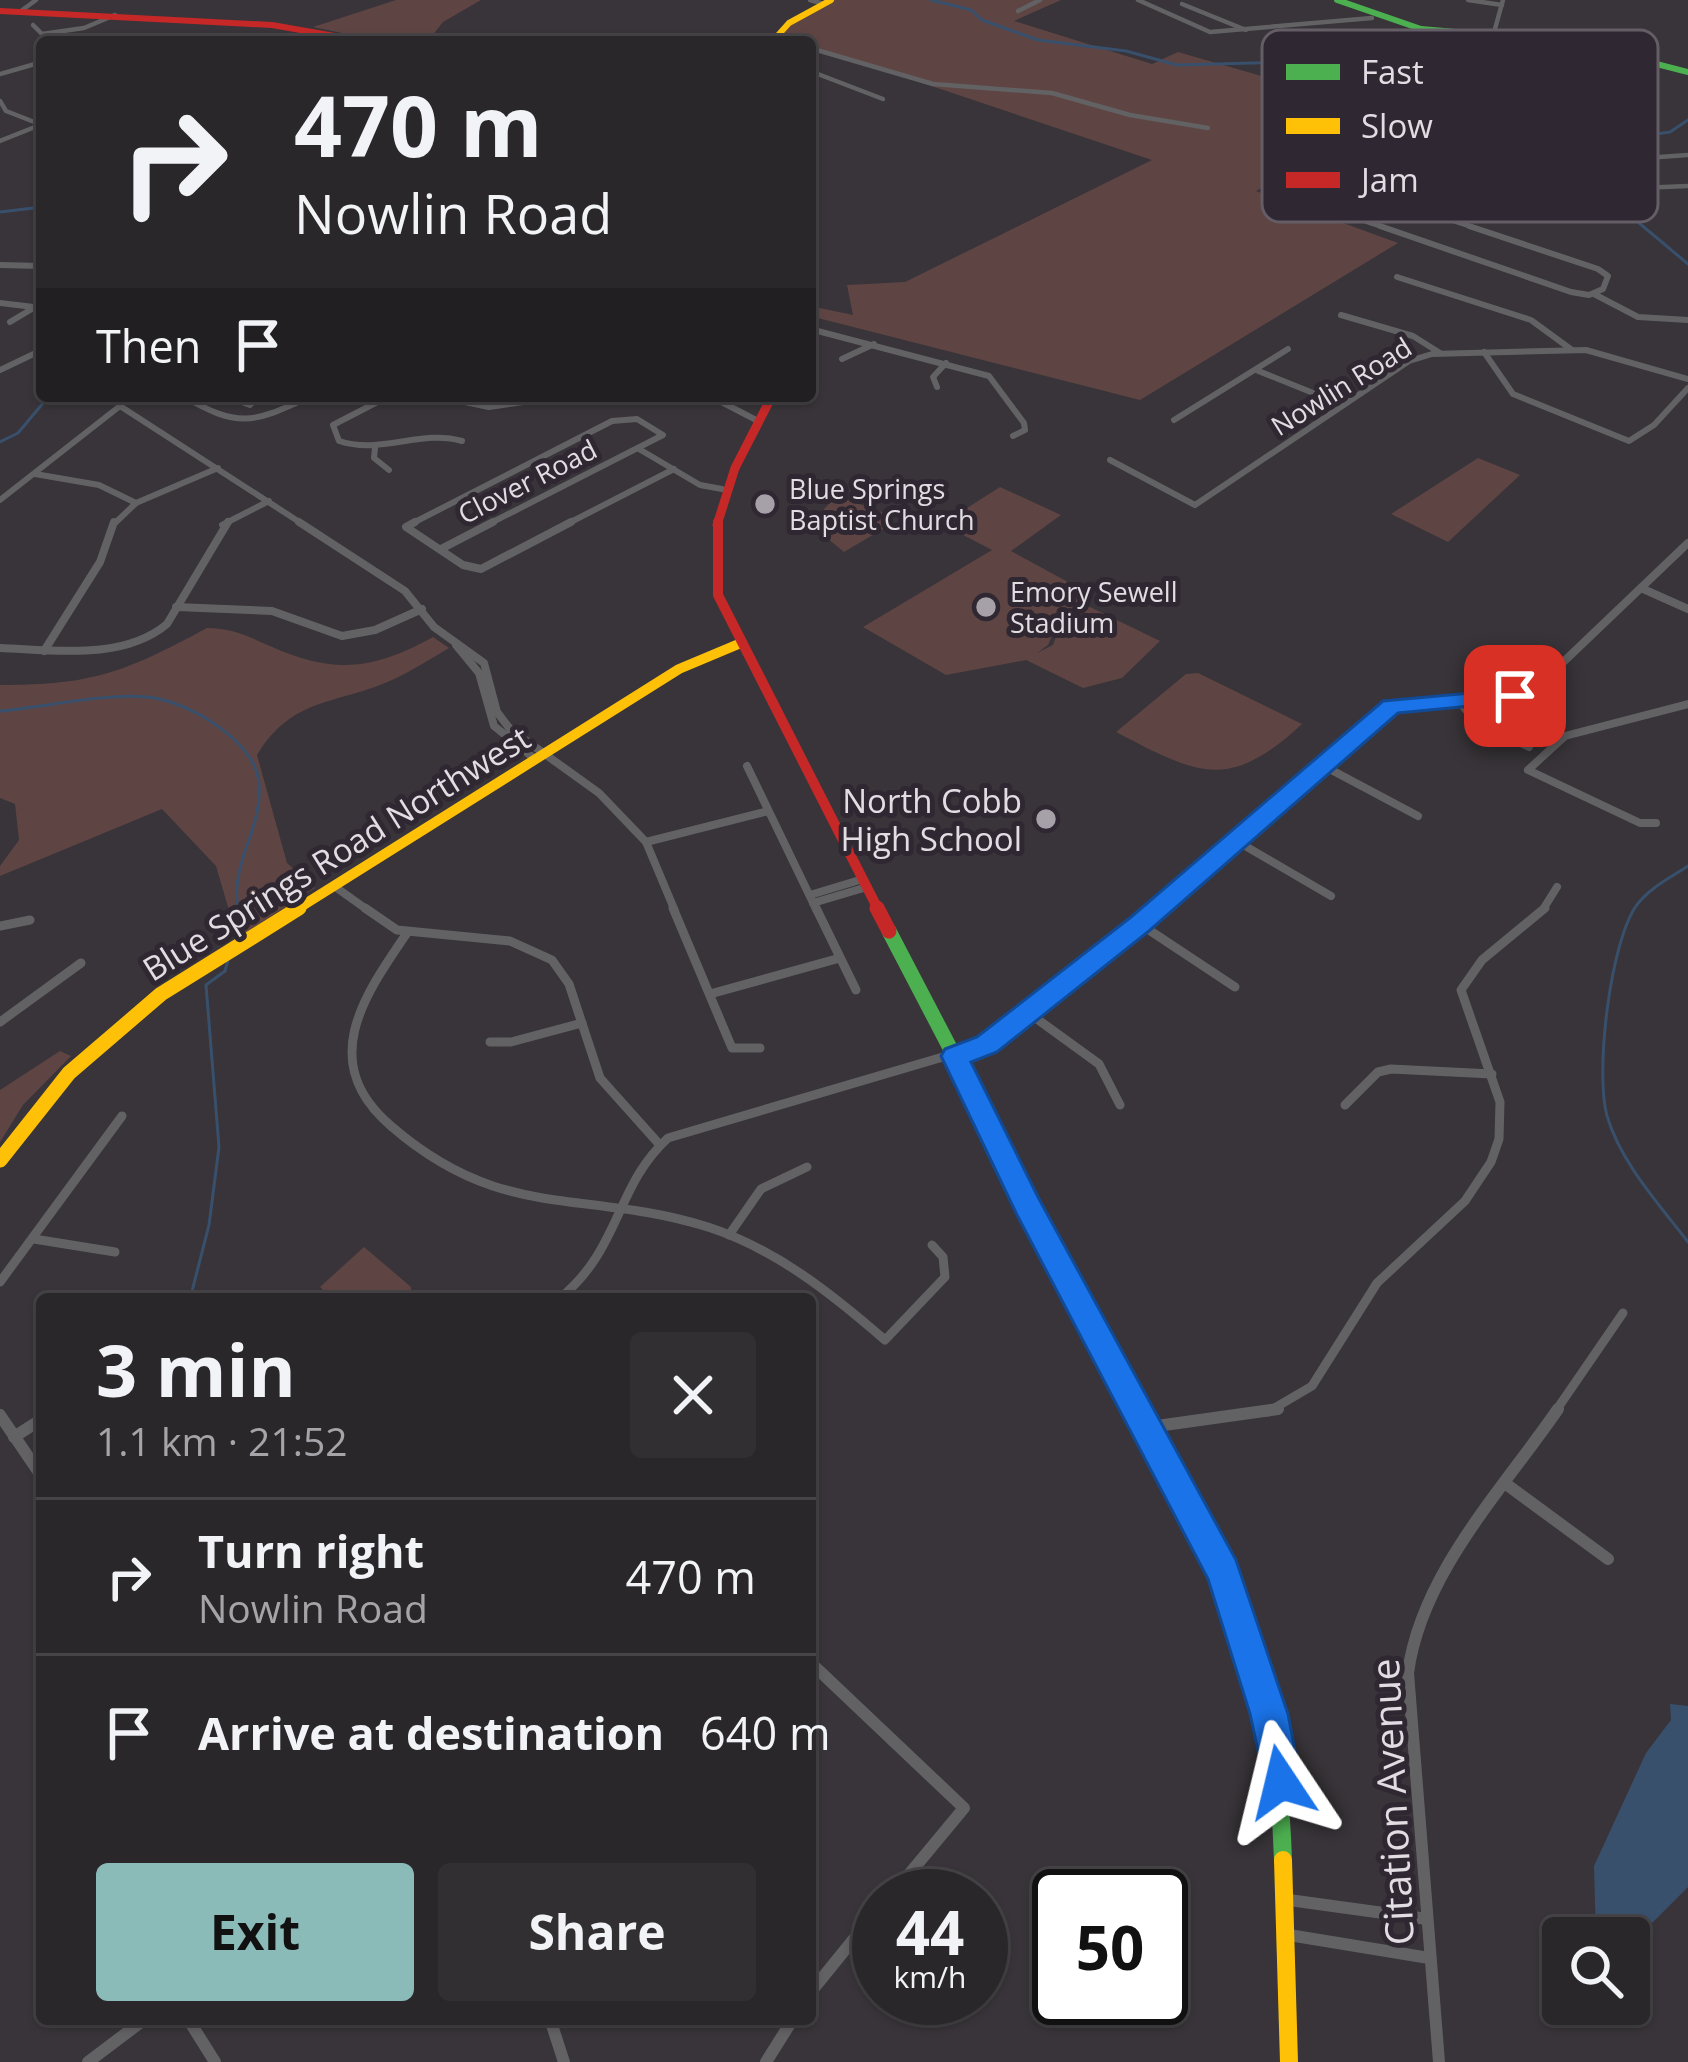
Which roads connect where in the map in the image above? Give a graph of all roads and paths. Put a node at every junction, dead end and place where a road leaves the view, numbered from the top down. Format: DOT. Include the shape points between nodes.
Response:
graph roads {
  1 [pos="36,0"];
  2 [pos="1040,0"];
  3 [pos="1138,0"];
  4 [pos="1337,0"];
  5 [pos="1468,0"];
  6 [pos="822,1"];
  7 [pos="1503,2"];
  8 [pos="1182,4"];
  9 [pos="0,11"];
  10 [pos="21,11"];
  11 [pos="1018,11"];
  12 [pos="115,15"];
  13 [pos="1372,18"];
  14 [pos="1341,22"];
  15 [pos="33,25"];
  16 [pos="1246,30"];
  17 [pos="1343,30"];
  18 [pos="1432,30"];
  19 [pos="335,36"];
  20 [pos="777,36"];
  21 [pos="816,50"];
  22 [pos="36,64"];
  23 [pos="1658,65"];
  24 [pos="816,72"];
  25 [pos="1688,73"];
  26 [pos="1,74"];
  27 [pos="883,99"];
  28 [pos="0,101"];
  29 [pos="3,112"];
  30 [pos="36,123"];
  31 [pos="36,127"];
  32 [pos="1208,128"];
  33 [pos="0,140"];
  34 [pos="1688,155"];
  35 [pos="1658,157"];
  36 [pos="1688,186"];
  37 [pos="1658,187"];
  38 [pos="1363,222"];
  39 [pos="1372,222"];
  40 [pos="1455,222"];
  41 [pos="1368,224"];
  42 [pos="0,266"];
  43 [pos="36,266"];
  44 [pos="1397,277"];
  45 [pos="1594,294"];
  46 [pos="0,303"];
  47 [pos="36,308"];
  48 [pos="36,309"];
  49 [pos="1341,315"];
  50 [pos="1688,320"];
  51 [pos="10,322"];
  52 [pos="816,330"];
  53 [pos="875,343"];
  54 [pos="1288,349"];
  55 [pos="1572,350"];
  56 [pos="1484,352"];
  57 [pos="36,353"];
  58 [pos="1440,353"];
  59 [pos="842,359"];
  60 [pos="946,363"];
  61 [pos="1,369"];
  62 [pos="1256,370"];
  63 [pos="1688,379"];
  64 [pos="937,387"];
  65 [pos="1688,388"];
  66 [pos="193,402"];
  67 [pos="296,402"];
  68 [pos="377,402"];
  69 [pos="465,402"];
  70 [pos="523,402"];
  71 [pos="722,402"];
  72 [pos="769,402"];
  73 [pos="1343,405"];
  74 [pos="1174,420"];
  75 [pos="758,421"];
  76 [pos="1013,436"];
  77 [pos="462,441"];
  78 [pos="376,448"];
  79 [pos="639,449"];
  80 [pos="1110,460"];
  81 [pos="218,468"];
  82 [pos="674,469"];
  83 [pos="389,470"];
  84 [pos="35,474"];
  85 [pos="722,489"];
  86 [pos="0,500"];
  87 [pos="269,501"];
  88 [pos="136,503"];
  89 [pos="1688,543"];
  90 [pos="441,548"];
  91 [pos="1642,588"];
  92 [pos="176,607"];
  93 [pos="422,609"];
  94 [pos="1688,609"];
  95 [pos="741,643"];
  96 [pos="0,648"];
  97 [pos="44,651"];
  98 [pos="1459,700"];
  99 [pos="1688,704"];
  100 [pos="1529,747"];
  101 [pos="539,756"];
  102 [pos="1322,765"];
  103 [pos="747,766"];
  104 [pos="768,811"];
  105 [pos="1418,816"];
  106 [pos="1656,823"];
  107 [pos="1235,840"];
  108 [pos="646,842"];
  109 [pos="865,883"];
  110 [pos="334,886"];
  111 [pos="1557,886"];
  112 [pos="1331,896"];
  113 [pos="811,899"];
  114 [pos="30,920"];
  115 [pos="1140,924"];
  116 [pos="0,926"];
  117 [pos="407,933"];
  118 [pos="840,958"];
  119 [pos="80,963"];
  120 [pos="1235,987"];
  121 [pos="856,990"];
  122 [pos="710,994"];
  123 [pos="1026,1011"];
  124 [pos="0,1022"];
  125 [pos="582,1023"];
  126 [pos="490,1042"];
  127 [pos="760,1048"];
  128 [pos="955,1056"];
  129 [pos="1492,1074"];
  130 [pos="1120,1105"];
  131 [pos="1345,1105"];
  132 [pos="122,1117"];
  133 [pos="659,1144"];
  134 [pos="0,1160"];
  135 [pos="807,1167"];
  136 [pos="625,1211"];
  137 [pos="729,1235"];
  138 [pos="34,1239"];
  139 [pos="932,1245"];
  140 [pos="115,1252"];
  141 [pos="0,1282"];
  142 [pos="565,1293"];
  143 [pos="1624,1313"];
  144 [pos="0,1414"];
  145 [pos="36,1423"];
  146 [pos="1150,1426"];
  147 [pos="14,1437"];
  148 [pos="36,1468"];
  149 [pos="1506,1484"];
  150 [pos="1608,1559"];
  151 [pos="816,1669"];
  152 [pos="913,1869"];
  153 [pos="1288,1900"];
  154 [pos="1426,1918"];
  155 [pos="1289,1935"];
  156 [pos="852,1941"];
  157 [pos="1429,1958"];
  158 [pos="816,1986"];
  159 [pos="138,2025"];
  160 [pos="192,2025"];
  161 [pos="552,2025"];
  162 [pos="790,2025"];
  163 [pos="88,2062"];
  164 [pos="215,2062"];
  165 [pos="564,2062"];
  166 [pos="766,2062"];
  167 [pos="1289,2062"];
  168 [pos="1439,2062"];
  1 -- 10 [label="street"];
  2 -- 11 [label="street"];
  3 -- 16 [label="street" via="1196,29"];
  4 -- 13 [label="street"];
  5 -- 7 [label="street"];
  6 -- 20 [label="street"];
  8 -- 16 [label="street"];
  9 -- 10 [label="street"];
  10 -- 12 [label="street"];
  12 -- 15 [label="street" via="56,34"];
  12 -- 19 [label="street"];
  13 -- 14 [label="street"];
  13 -- 18 [label="street"];
  14 -- 16 [label="street"];
  14 -- 17 [label="street"];
  21 -- 32 [label="street" via="933,84 1052,93"];
  22 -- 26 [label="street"];
  23 -- 25 [label="street"];
  24 -- 27 [label="street"];
  28 -- 29 [label="street"];
  29 -- 30 [label="street"];
  31 -- 33 [label="street"];
  34 -- 35 [label="street"];
  36 -- 37 [label="street"];
  38 -- 41 [label="street"];
  39 -- 41 [label="street"];
  40 -- 45 [label="street" via="1605,272 1604,289"];
  41 -- 45 [label="street"];
  42 -- 43 [label="street"];
  44 -- 55 [label="street" via="1531,320"];
  45 -- 50 [label="street" via="1656,321"];
  46 -- 47 [label="street"];
  48 -- 51 [label="street"];
  49 -- 58 [label="street" via="1413,335"];
  52 -- 53 [label="street"];
  53 -- 59 [label="street"];
  53 -- 60 [label="street"];
  54 -- 62 [label="street"];
  55 -- 56 [label="street, Nowlin Road"];
  55 -- 63 [label="street, Nowlin Road" via="1606,352"];
  56 -- 58 [label="street, Nowlin Road"];
  56 -- 65 [label="street" via="1514,394 1629,441"];
  57 -- 61 [label="street"];
  58 -- 73 [label="street, Nowlin Road" via="1409,361"];
  60 -- 64 [label="street" via="933,376"];
  60 -- 76 [label="street" via="995,381 1024,423"];
  62 -- 73 [label="street"];
  62 -- 74 [label="street"];
  66 -- 67 [label="street" via="228,422 260,421"];
  68 -- 78 [label="street" via="333,425 339,441"];
  69 -- 70 [label="street"];
  71 -- 75 [label="street"];
  72 -- 75 [label="street"];
  73 -- 80 [label="street, Nowlin Road" via="1195,505"];
  75 -- 85 [label="street"];
  77 -- 78 [label="street" via="433,432"];
  78 -- 83 [label="street" via="374,458"];
  79 -- 82 [label="street, Clover Road"];
  79 -- 90 [label="street, Clover Road"];
  79 -- 90 [label="street" via="662,433 641,420 618,419 406,525"];
  81 -- 84 [label="street" via="120,406"];
  81 -- 87 [label="street"];
  81 -- 88 [label="street"];
  82 -- 85 [label="street, Clover Road"];
  82 -- 90 [label="street, Clover Road" via="486,568 470,568"];
  84 -- 86 [label="street"];
  84 -- 88 [label="street" via="99,485"];
  85 -- 95 [label="street" via="711,568"];
  87 -- 92 [label="street" via="221,526"];
  87 -- 93 [label="street"];
  88 -- 97 [label="street" via="111,526 100,562"];
  89 -- 91 [label="street"];
  91 -- 94 [label="street"];
  91 -- 98 [label="street" via="1534,690"];
  92 -- 93 [label="street" via="272,610 342,635"];
  92 -- 97 [label="street" via="164,628 131,643"];
  93 -- 101 [label="street" via="479,674 494,726"];
  95 -- 101 [label="street, Blue Springs Road Northwest" via="689,663"];
  95 -- 109 [label="street"];
  96 -- 97 [label="street"];
  98 -- 100 [label="street" via="1474,720"];
  98 -- 102 [label="street" via="1391,706"];
  99 -- 106 [label="street" via="1582,730 1528,770 1640,823"];
  101 -- 108 [label="street" via="606,799"];
  101 -- 110 [label="street, Blue Springs Road Northwest"];
  102 -- 105 [label="street"];
  102 -- 107 [label="street"];
  103 -- 104 [label="street"];
  104 -- 108 [label="street"];
  104 -- 113 [label="street"];
  107 -- 112 [label="street"];
  107 -- 115 [label="street"];
  108 -- 122 [label="street"];
  109 -- 113 [label="street"];
  109 -- 128 [label="street"];
  110 -- 117 [label="street"];
  110 -- 134 [label="street, Blue Springs Road Northwest" via="119,1027 53,1090"];
  111 -- 129 [label="street" via="1538,922 1478,960 1461,990"];
  113 -- 118 [label="street"];
  114 -- 116 [label="street"];
  115 -- 120 [label="street"];
  115 -- 123 [label="street"];
  117 -- 125 [label="street" via="538,950 562,970"];
  117 -- 136 [label="street" via="352,1024 351,1066 370,1107 471,1182"];
  118 -- 121 [label="street"];
  118 -- 122 [label="street"];
  119 -- 124 [label="street"];
  122 -- 127 [label="street" via="732,1048"];
  123 -- 128 [label="street" via="987,1044"];
  123 -- 130 [label="street" via="1099,1064"];
  125 -- 126 [label="street"];
  125 -- 133 [label="street" via="604,1086"];
  128 -- 133 [label="street"];
  128 -- 146 [label="street"];
  129 -- 131 [label="street" via="1391,1069"];
  129 -- 146 [label="street" via="1503,1113 1491,1168 1377,1282 1314,1386 1277,1409"];
  132 -- 138 [label="street"];
  133 -- 136 [label="street" via="643,1162"];
  135 -- 137 [label="street" via="761,1189"];
  136 -- 137 [label="street"];
  136 -- 142 [label="street" via="603,1258"];
  137 -- 139 [label="street" via="807,1273 885,1340 945,1277 944,1257"];
  138 -- 140 [label="street"];
  138 -- 141 [label="street"];
  143 -- 149 [label="street, Citation Avenue"];
  144 -- 147 [label="street"];
  145 -- 147 [label="street"];
  146 -- 153 [label="street" via="1223,1573 1269,1714"];
  147 -- 148 [label="street"];
  149 -- 150 [label="street"];
  149 -- 154 [label="street, Citation Avenue" via="1434,1589 1414,1636 1408,1673"];
  151 -- 152 [label="street" via="964,1808"];
  153 -- 154 [label="street"];
  153 -- 155 [label="street"];
  154 -- 157 [label="street, Citation Avenue"];
  155 -- 157 [label="street"];
  155 -- 167 [label="street"];
  156 -- 158 [label="street"];
  157 -- 168 [label="street, Citation Avenue"];
  159 -- 163 [label="street"];
  160 -- 164 [label="street"];
  161 -- 165 [label="street"];
  162 -- 166 [label="street"];
}
